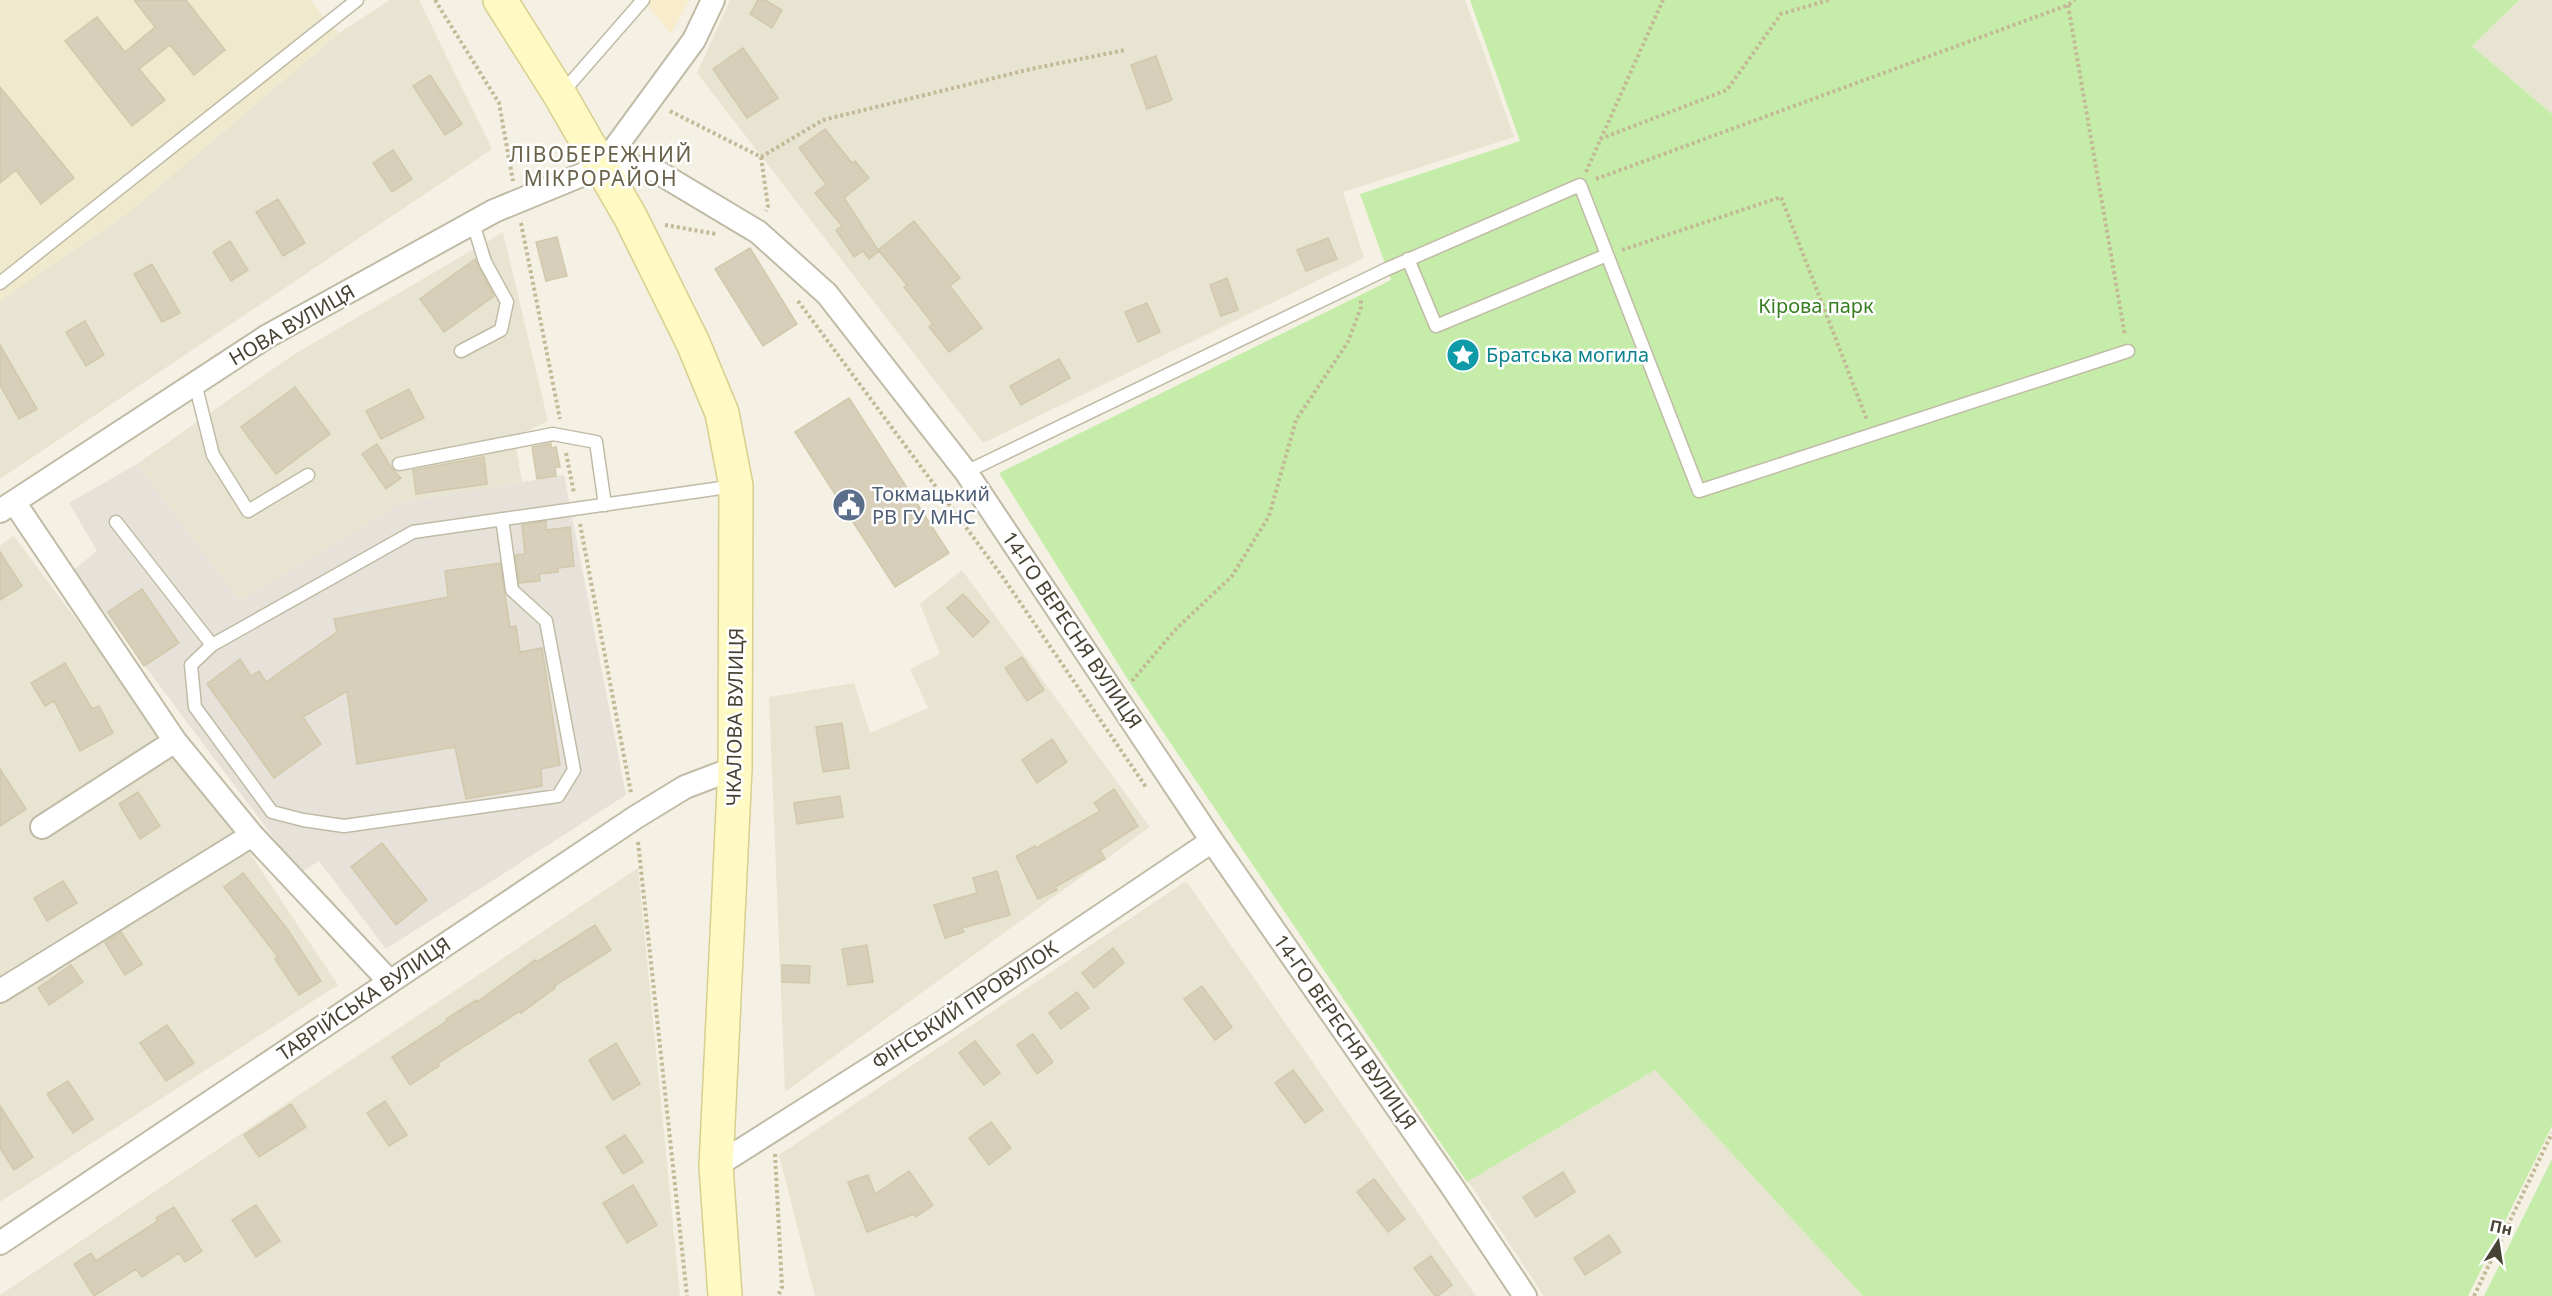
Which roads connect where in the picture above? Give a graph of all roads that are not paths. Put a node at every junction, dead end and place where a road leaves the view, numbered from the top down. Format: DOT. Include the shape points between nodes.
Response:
graph roads {
  1 [pos="357,0"];
  2 [pos="500,0"];
  3 [pos="642,0"];
  4 [pos="713,0"];
  5 [pos="560,95"];
  6 [pos="601,167"];
  7 [pos="473,223"];
  8 [pos="1607,255"];
  9 [pos="1408,259"];
  10 [pos="0,283"];
  11 [pos="460,351"];
  12 [pos="2128,351"];
  13 [pos="195,383"];
  14 [pos="399,464"];
  15 [pos="966,472"];
  16 [pos="309,475"];
  17 [pos="736,486"];
  18 [pos="605,505"];
  19 [pos="7,506"];
  20 [pos="502,519"];
  21 [pos="116,522"];
  22 [pos="212,645"];
  23 [pos="175,741"];
  24 [pos="735,768"];
  25 [pos="42,827"];
  26 [pos="252,834"];
  27 [pos="1212,841"];
  28 [pos="390,982"];
  29 [pos="0,991"];
  30 [pos="716,1166"];
  31 [pos="0,1243"];
  32 [pos="725,1296"];
  33 [pos="1524,1296"];
  1 -- 10 [label="lane"];
  2 -- 5 [label="main road"];
  3 -- 5 [label="lane"];
  4 -- 6 [label="street" via="694,40"];
  5 -- 6 [label="main road"];
  6 -- 7 [label="street, НОВА ВУЛИЦЯ"];
  6 -- 15 [label="street, 14-ГО ВЕРЕСНЯ ВУЛИЦЯ" via="651,168 758,232 827,294"];
  6 -- 17 [label="main road, ЧКАЛОВА ВУЛИЦЯ" via="632,218 693,343 722,413"];
  7 -- 11 [label="lane" via="485,262 507,302 501,330"];
  7 -- 13 [label="street, НОВА ВУЛИЦЯ" via="266,337"];
  8 -- 9 [label="lane" via="1436,326"];
  8 -- 9 [label="lane" via="1580,185"];
  8 -- 12 [label="lane" via="1699,491"];
  9 -- 15 [label="lane"];
  13 -- 16 [label="lane" via="213,455 248,511"];
  13 -- 19 [label="street, НОВА ВУЛИЦЯ"];
  14 -- 18 [label="lane" via="553,434 596,442"];
  15 -- 27 [label="street, 14-ГО ВЕРЕСНЯ ВУЛИЦЯ"];
  17 -- 18 [label="lane"];
  17 -- 24 [label="main road, ЧКАЛОВА ВУЛИЦЯ"];
  18 -- 20 [label="lane"];
  19 -- 23 [label="street"];
  20 -- 22 [label="lane" via="412,532"];
  20 -- 22 [label="lane" via="512,590 546,621 574,770 558,796 344,826 272,812 195,707 191,665"];
  21 -- 22 [label="lane"];
  23 -- 25 [label="street"];
  23 -- 26 [label="street"];
  24 -- 28 [label="street, ТАВРІЙСЬКА ВУЛИЦЯ" via="686,787 636,817"];
  24 -- 30 [label="main road, ЧКАЛОВА ВУЛИЦЯ"];
  26 -- 28 [label="street"];
  26 -- 29 [label="street"];
  27 -- 30 [label="street, ФІНСЬКИЙ ПРОВУЛОК" via="943,1022"];
  27 -- 33 [label="street, 14-ГО ВЕРЕСНЯ ВУЛИЦЯ"];
  28 -- 31 [label="street, ТАВРІЙСЬКА ВУЛИЦЯ"];
  30 -- 32 [label="main road, ЧКАЛОВА ВУЛИЦЯ"];
}
